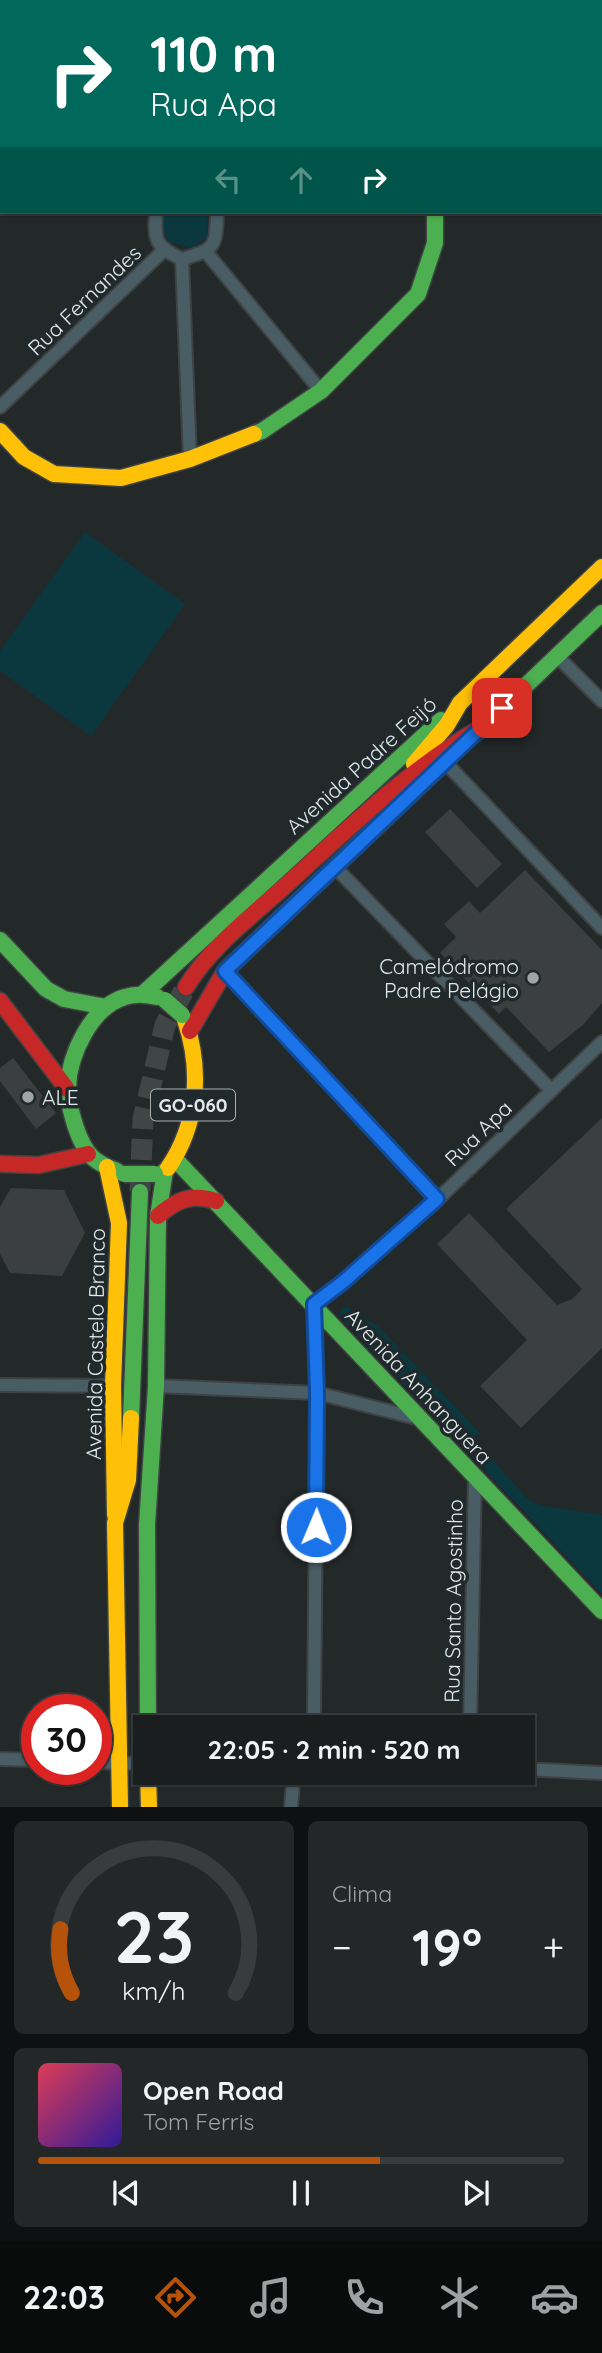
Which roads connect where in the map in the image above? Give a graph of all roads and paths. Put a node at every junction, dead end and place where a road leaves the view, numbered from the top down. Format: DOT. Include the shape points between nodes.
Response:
graph roads {
  1 [pos="156,214"];
  2 [pos="217,214"];
  3 [pos="435,214"];
  4 [pos="163,251"];
  5 [pos="206,252"];
  6 [pos="182,259"];
  7 [pos="321,391"];
  8 [pos="0,407"];
  9 [pos="0,431"];
  10 [pos="190,459"];
  11 [pos="602,567"];
  12 [pos="602,613"];
  13 [pos="557,656"];
  14 [pos="602,701"];
  15 [pos="460,703"];
  16 [pos="484,726"];
  17 [pos="445,762"];
  18 [pos="374,806"];
  19 [pos="334,866"];
  20 [pos="602,928"];
  21 [pos="0,940"];
  22 [pos="225,971"];
  23 [pos="186,988"];
  24 [pos="145,992"];
  25 [pos="1,1002"];
  26 [pos="106,1007"];
  27 [pos="190,1031"];
  28 [pos="602,1042"];
  29 [pos="67,1089"];
  30 [pos="551,1090"];
  31 [pos="88,1154"];
  32 [pos="0,1164"];
  33 [pos="107,1167"];
  34 [pos="165,1168"];
  35 [pos="140,1192"];
  36 [pos="437,1199"];
  37 [pos="217,1201"];
  38 [pos="158,1216"];
  39 [pos="314,1304"];
  40 [pos="0,1385"];
  41 [pos="113,1386"];
  42 [pos="156,1386"];
  43 [pos="317,1393"];
  44 [pos="421,1419"];
  45 [pos="475,1476"];
  46 [pos="128,1480"];
  47 [pos="115,1523"];
  48 [pos="147,1525"];
  49 [pos="602,1611"];
  50 [pos="148,1715"];
  51 [pos="314,1715"];
  52 [pos="470,1715"];
  53 [pos="0,1759"];
  54 [pos="21,1760"];
  55 [pos="112,1763"];
  56 [pos="119,1763"];
  57 [pos="133,1764"];
  58 [pos="535,1770"];
  59 [pos="602,1773"];
  60 [pos="149,1785"];
  61 [pos="295,1785"];
  62 [pos="120,1807"];
  63 [pos="149,1807"];
  64 [pos="291,1807"];
  1 -- 4 [label="street" via="155,233"];
  2 -- 5 [label="street" via="216,239"];
  3 -- 7 [label="main road" via="435,243 418,294"];
  4 -- 6 [label="street"];
  4 -- 8 [label="street, Rua Fernandes"];
  5 -- 6 [label="street"];
  5 -- 7 [label="street"];
  6 -- 10 [label="street"];
  7 -- 10 [label="main road" via="262,430"];
  9 -- 10 [label="main road" via="24,457 54,474 121,478"];
  11 -- 15 [label="main road, Avenida Padre Feijó"];
  12 -- 13 [label="main road"];
  13 -- 14 [label="street"];
  13 -- 16 [label="main road"];
  15 -- 18 [label="main road" via="433,743"];
  15 -- 24 [label="main road, Avenida Padre Feijó"];
  16 -- 17 [label="main road"];
  16 -- 18 [label="main road"];
  17 -- 19 [label="main road"];
  17 -- 20 [label="street"];
  18 -- 23 [label="main road" via="213,951"];
  19 -- 22 [label="main road"];
  19 -- 30 [label="street"];
  21 -- 26 [label="main road" via="46,989 64,999"];
  22 -- 27 [label="main road"];
  22 -- 36 [label="street"];
  24 -- 26 [label="main road" via="124,996"];
  24 -- 27 [label="main road, GO-060, bridge" via="165,1000 182,1015"];
  25 -- 29 [label="main road"];
  26 -- 29 [label="main road" via="78,1047"];
  27 -- 34 [label="main road, GO-060" via="195,1060 191,1122"];
  28 -- 30 [label="street, Rua Apa"];
  29 -- 31 [label="main road"];
  30 -- 36 [label="street, Rua Apa"];
  31 -- 32 [label="main road" via="39,1165"];
  31 -- 33 [label="main road"];
  33 -- 34 [label="main road, bridge" via="124,1174"];
  33 -- 41 [label="main road, Avenida Castelo Branco" via="118,1223"];
  34 -- 37 [label="main road, Avenida Anhanguera"];
  34 -- 38 [label="main road, Avenida Castelo Branco"];
  35 -- 46 [label="main road, Avenida Castelo Branco"];
  36 -- 39 [label="street, Rua Apa"];
  37 -- 38 [label="main road" via="193,1195"];
  37 -- 39 [label="main road, Avenida Anhanguera"];
  38 -- 42 [label="main road, Avenida Castelo Branco"];
  39 -- 43 [label="street"];
  39 -- 44 [label="main road, Avenida Anhanguera"];
  40 -- 41 [label="street"];
  41 -- 47 [label="main road, Avenida Castelo Branco"];
  42 -- 43 [label="street"];
  42 -- 48 [label="main road, Avenida Castelo Branco"];
  43 -- 44 [label="street"];
  43 -- 51 [label="street"];
  44 -- 45 [label="main road, Avenida Anhanguera"];
  45 -- 49 [label="main road, Avenida Anhanguera"];
  45 -- 52 [label="street, Rua Santo Agostinho"];
  46 -- 47 [label="main road, Avenida Castelo Branco"];
  46 -- 48 [label="main road, Avenida Castelo Branco"];
  47 -- 56 [label="main road, Avenida Castelo Branco"];
  48 -- 50 [label="main road, Avenida Castelo Branco"];
  53 -- 54 [label="street"];
  55 -- 56 [label="street"];
  56 -- 57 [label="street"];
  56 -- 62 [label="main road, Avenida Castelo Branco"];
  58 -- 59 [label="street"];
  60 -- 63 [label="main road"];
  61 -- 64 [label="street"];
}
